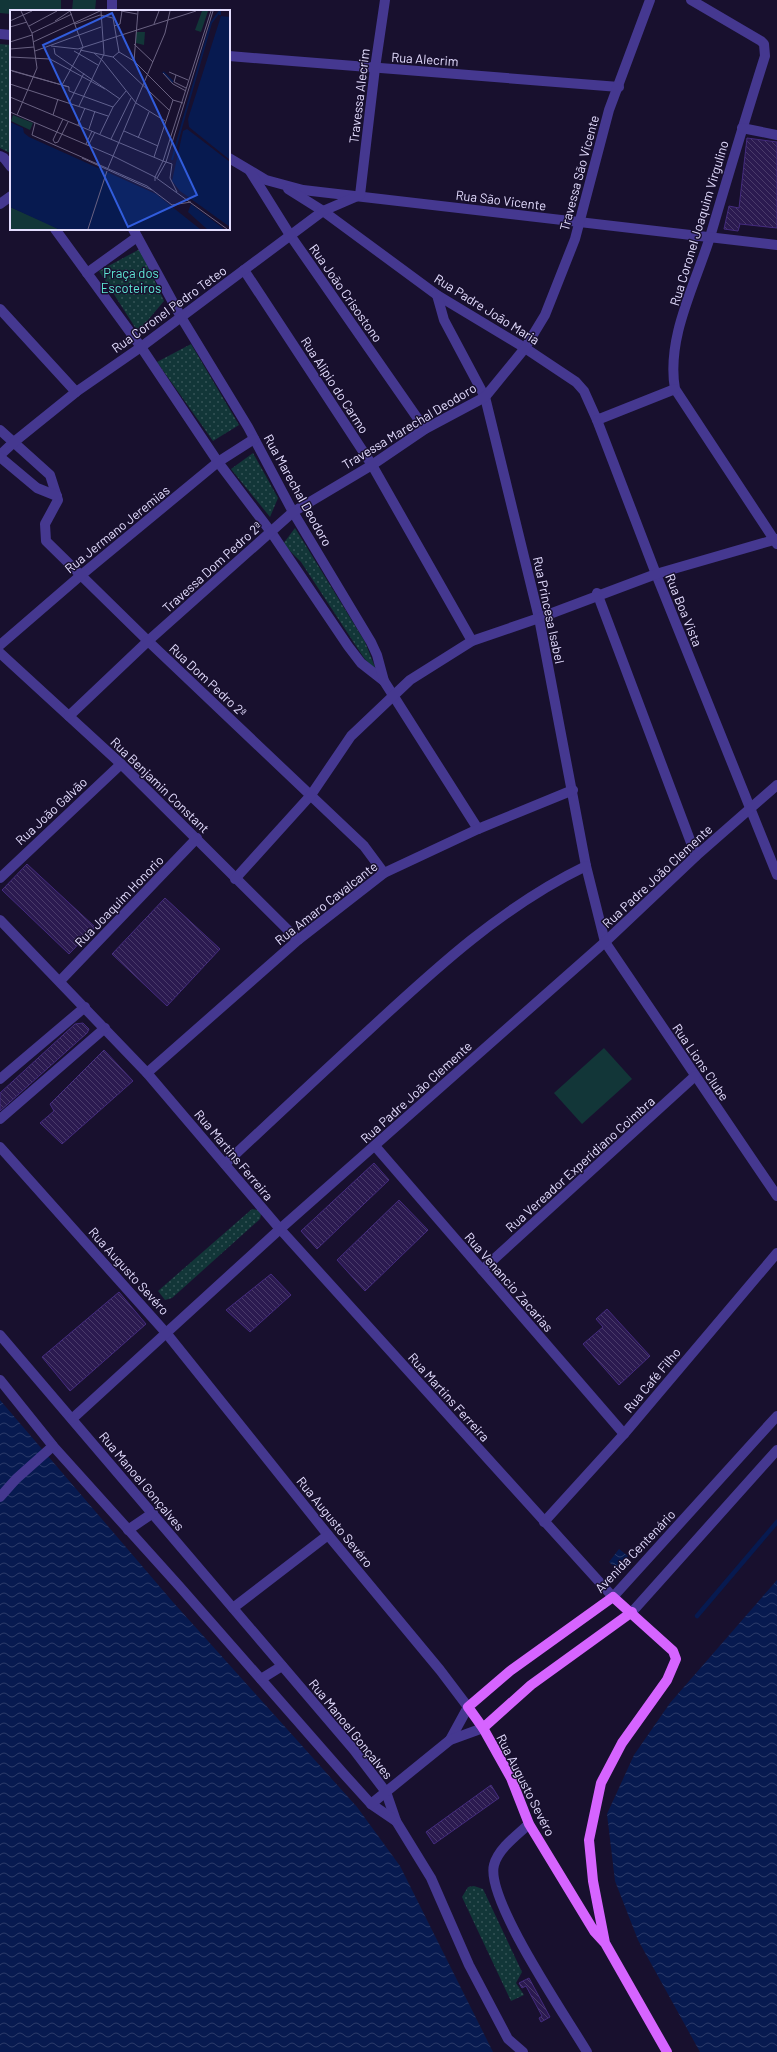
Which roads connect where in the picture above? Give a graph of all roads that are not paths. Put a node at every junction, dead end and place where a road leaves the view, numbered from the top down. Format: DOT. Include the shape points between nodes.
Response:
graph roads {
  1 [pos="385,0"];
  2 [pos="650,0"];
  3 [pos="691,0"];
  4 [pos="0,34"];
  5 [pos="10,35"];
  6 [pos="230,56"];
  7 [pos="375,68"];
  8 [pos="619,87"];
  9 [pos="742,128"];
  10 [pos="777,135"];
  11 [pos="230,159"];
  12 [pos="249,170"];
  13 [pos="281,185"];
  14 [pos="360,195"];
  15 [pos="10,197"];
  16 [pos="0,204"];
  17 [pos="323,211"];
  18 [pos="580,223"];
  19 [pos="56,230"];
  20 [pos="135,233"];
  21 [pos="290,236"];
  22 [pos="709,238"];
  23 [pos="777,245"];
  24 [pos="244,270"];
  25 [pos="87,273"];
  26 [pos="437,295"];
  27 [pos="0,309"];
  28 [pos="181,317"];
  29 [pos="141,347"];
  30 [pos="525,348"];
  31 [pos="675,389"];
  32 [pos="76,392"];
  33 [pos="485,397"];
  34 [pos="597,420"];
  35 [pos="425,429"];
  36 [pos="0,430"];
  37 [pos="254,439"];
  38 [pos="14,442"];
  39 [pos="0,456"];
  40 [pos="218,462"];
  41 [pos="372,465"];
  42 [pos="57,496"];
  43 [pos="293,512"];
  44 [pos="271,532"];
  45 [pos="777,540"];
  46 [pos="656,574"];
  47 [pos="80,576"];
  48 [pos="597,594"];
  49 [pos="539,618"];
  50 [pos="472,641"];
  51 [pos="148,642"];
  52 [pos="0,645"];
  53 [pos="0,653"];
  54 [pos="384,681"];
  55 [pos="393,695"];
  56 [pos="69,716"];
  57 [pos="120,764"];
  58 [pos="777,785"];
  59 [pos="573,790"];
  60 [pos="311,795"];
  61 [pos="750,809"];
  62 [pos="478,829"];
  63 [pos="196,838"];
  64 [pos="696,856"];
  65 [pos="586,866"];
  66 [pos="384,873"];
  67 [pos="777,875"];
  68 [pos="0,878"];
  69 [pos="235,879"];
  70 [pos="0,920"];
  71 [pos="298,940"];
  72 [pos="605,942"];
  73 [pos="60,981"];
  74 [pos="85,1007"];
  75 [pos="105,1028"];
  76 [pos="147,1073"];
  77 [pos="695,1076"];
  78 [pos="0,1079"];
  79 [pos="0,1119"];
  80 [pos="375,1146"];
  81 [pos="0,1147"];
  82 [pos="225,1164"];
  83 [pos="777,1196"];
  84 [pos="280,1229"];
  85 [pos="777,1252"];
  86 [pos="482,1270"];
  87 [pos="168,1334"];
  88 [pos="0,1335"];
  89 [pos="0,1380"];
  90 [pos="0,1389"];
  91 [pos="18,1403"];
  92 [pos="777,1416"];
  93 [pos="72,1419"];
  94 [pos="624,1434"];
  95 [pos="49,1449"];
  96 [pos="777,1450"];
  97 [pos="0,1497"];
  98 [pos="153,1513"];
  99 [pos="544,1522"];
  100 [pos="128,1530"];
  101 [pos="328,1535"];
  102 [pos="613,1597"];
  103 [pos="233,1608"];
  104 [pos="632,1612"];
  105 [pos="282,1666"];
  106 [pos="261,1679"];
  107 [pos="468,1707"];
  108 [pos="483,1728"];
  109 [pos="450,1740"];
  110 [pos="386,1792"];
  111 [pos="370,1804"];
  112 [pos="396,1821"];
  113 [pos="529,1824"];
  114 [pos="605,1943"];
  115 [pos="523,2052"];
  116 [pos="588,2052"];
  117 [pos="667,2052"];
  1 -- 7 [label="street, Travessa Alecrim"];
  2 -- 8 [label="street, Travessa São Vicente"];
  3 -- 9 [label="street, Rua Coronel Joaquim Virgulino" via="764,44 765,56"];
  4 -- 5 [label="street"];
  6 -- 7 [label="street, Rua Alecrim"];
  7 -- 8 [label="street, Rua Alecrim"];
  7 -- 14 [label="street, Travessa Alecrim"];
  8 -- 18 [label="street, Travessa São Vicente" via="609,110 596,155"];
  9 -- 10 [label="street"];
  9 -- 22 [label="street, Rua Coronel Joaquim Virgulino"];
  11 -- 12 [label="street, Rua São Vicente"];
  12 -- 13 [label="street, Rua São Vicente"];
  12 -- 21 [label="street, Rua João Crisostono"];
  13 -- 14 [label="street, Rua São Vicente" via="328,193"];
  13 -- 17 [label="street, Rua Padre João Maria"];
  14 -- 17 [label="street, Rua Coronel Pedro Teteo"];
  14 -- 18 [label="street, Rua São Vicente"];
  15 -- 16 [label="street"];
  17 -- 21 [label="street, Rua Coronel Pedro Teteo"];
  17 -- 26 [label="street, Rua Padre João Maria"];
  18 -- 22 [label="street, Rua São Vicente"];
  18 -- 30 [label="street, Travessa São Vicente" via="545,315"];
  19 -- 25 [label="street, Rua Marechal Deodoro"];
  20 -- 25 [label="street"];
  20 -- 28 [label="street, Rua Marechal Deodoro"];
  21 -- 24 [label="street, Rua Coronel Pedro Teteo"];
  21 -- 35 [label="street, Rua João Crisostono"];
  22 -- 23 [label="street, Rua São Vicente"];
  22 -- 31 [label="street, Rua Coronel Joaquim Virgulino" via="681,322 673,356"];
  24 -- 28 [label="street, Rua Coronel Pedro Teteo"];
  24 -- 41 [label="street, Rua Alipio do Carmo"];
  25 -- 29 [label="street, Rua Marechal Deodoro"];
  26 -- 30 [label="street, Rua Padre João Maria"];
  26 -- 33 [label="street, Rua Princesa Isabel" via="444,320"];
  27 -- 32 [label="street"];
  28 -- 29 [label="street, Rua Coronel Pedro Teteo"];
  28 -- 37 [label="street, Rua Marechal Deodoro"];
  29 -- 32 [label="street, Rua Coronel Pedro Teteo"];
  29 -- 40 [label="street, Rua Marechal Deodoro"];
  30 -- 33 [label="street, Travessa Marechal Deodoro"];
  30 -- 34 [label="street, Rua Padre João Maria" via="576,382 584,391"];
  31 -- 34 [label="street"];
  31 -- 45 [label="street"];
  32 -- 38 [label="street, Rua Coronel Pedro Teteo"];
  33 -- 35 [label="street, Travessa Marechal Deodoro"];
  33 -- 49 [label="street, Rua Princesa Isabel"];
  34 -- 46 [label="street, Rua Boa Vista"];
  35 -- 41 [label="street, Travessa Marechal Deodoro"];
  36 -- 38 [label="street"];
  37 -- 40 [label="street, Rua Jermano Jeremias"];
  37 -- 43 [label="street, Rua Marechal Deodoro"];
  38 -- 39 [label="street, Rua Coronel Pedro Teteo"];
  38 -- 42 [label="street" via="50,475"];
  39 -- 42 [label="street" via="37,488"];
  40 -- 44 [label="street, Rua Marechal Deodoro"];
  40 -- 47 [label="street, Rua Jermano Jeremias"];
  41 -- 43 [label="street, Travessa Marechal Deodoro"];
  41 -- 50 [label="street, Rua Alipio do Carmo"];
  42 -- 47 [label="street, Rua Dom Pedro 2ª" via="56,505 45,524 46,541"];
  43 -- 44 [label="street, Travessa Dom Pedro 2ª"];
  43 -- 54 [label="street, Rua Marechal Deodoro" via="377,655"];
  44 -- 51 [label="street, Travessa Dom Pedro 2ª"];
  44 -- 54 [label="street, Rua Marechal Deodoro" via="361,663"];
  45 -- 46 [label="street"];
  46 -- 48 [label="street"];
  46 -- 61 [label="street, Rua Boa Vista"];
  47 -- 51 [label="street, Rua Dom Pedro 2ª"];
  47 -- 52 [label="street, Rua Jermano Jeremias"];
  48 -- 49 [label="street"];
  48 -- 64 [label="street"];
  49 -- 50 [label="street"];
  49 -- 59 [label="street, Rua Princesa Isabel"];
  50 -- 55 [label="street" via="410,680"];
  51 -- 56 [label="street, Travessa Dom Pedro 2ª"];
  51 -- 60 [label="street, Rua Dom Pedro 2ª"];
  53 -- 56 [label="street, Rua Benjamin Constant"];
  54 -- 55 [label="street, Rua Marechal Deodoro"];
  55 -- 60 [label="street" via="351,736"];
  55 -- 62 [label="street, Rua Marechal Deodoro"];
  56 -- 57 [label="street, Rua Benjamin Constant"];
  57 -- 63 [label="street, Rua Benjamin Constant"];
  57 -- 68 [label="street, Rua João Galvão"];
  58 -- 61 [label="street, Rua Padre João Clemente"];
  59 -- 62 [label="street, Rua Amaro Cavalcante"];
  59 -- 65 [label="street, Rua Princesa Isabel"];
  60 -- 66 [label="street, Rua Dom Pedro 2ª" via="364,846"];
  60 -- 69 [label="street"];
  61 -- 64 [label="street, Rua Padre João Clemente"];
  61 -- 67 [label="street, Rua Boa Vista"];
  62 -- 66 [label="street, Rua Amaro Cavalcante"];
  63 -- 69 [label="street, Rua Benjamin Constant"];
  63 -- 73 [label="street, Rua Joaquim Honorio"];
  64 -- 72 [label="street, Rua Padre João Clemente"];
  65 -- 72 [label="street, Rua Princesa Isabel"];
  65 -- 82 [label="street" via="537,892 466,943 415,987"];
  66 -- 71 [label="street, Rua Amaro Cavalcante"];
  69 -- 71 [label="street, Rua Benjamin Constant"];
  70 -- 73 [label="street, Rua Martins Ferreira"];
  71 -- 76 [label="street, Rua Amaro Cavalcante"];
  72 -- 77 [label="street, Rua Lions Clube"];
  72 -- 80 [label="street, Rua Padre João Clemente"];
  73 -- 74 [label="street, Rua Martins Ferreira"];
  74 -- 75 [label="street, Rua Martins Ferreira"];
  74 -- 78 [label="street"];
  75 -- 76 [label="street, Rua Martins Ferreira"];
  75 -- 79 [label="street"];
  76 -- 82 [label="street, Rua Martins Ferreira"];
  77 -- 83 [label="street, Rua Lions Clube"];
  77 -- 86 [label="street, Rua Vereador Experidiano Coimbra"];
  80 -- 84 [label="street, Rua Padre João Clemente"];
  80 -- 86 [label="street, Rua Venancio Zacarias"];
  81 -- 87 [label="street, Rua Augusto Sevéro"];
  82 -- 84 [label="street, Rua Martins Ferreira"];
  84 -- 87 [label="street, Rua Padre João Clemente"];
  84 -- 99 [label="street, Rua Martins Ferreira"];
  85 -- 94 [label="street, Rua Café Filho"];
  86 -- 94 [label="street, Rua Venancio Zacarias"];
  87 -- 93 [label="street, Rua Padre João Clemente"];
  87 -- 101 [label="street, Rua Augusto Sevéro"];
  88 -- 93 [label="street, Rua Manoel Gonçalves"];
  89 -- 91 [label="street"];
  90 -- 91 [label="street" via="7,1397"];
  91 -- 95 [label="street"];
  92 -- 102 [label="street, Avenida Centenário"];
  93 -- 98 [label="street, Rua Manoel Gonçalves"];
  94 -- 99 [label="street, Rua Café Filho"];
  95 -- 97 [label="street"];
  95 -- 100 [label="street"];
  96 -- 104 [label="street, Avenida Centenário"];
  98 -- 100 [label="street"];
  98 -- 103 [label="street, Rua Manoel Gonçalves"];
  99 -- 102 [label="street, Rua Martins Ferreira"];
  100 -- 106 [label="street"];
  101 -- 103 [label="street"];
  101 -- 107 [label="street, Rua Augusto Sevéro"];
  102 -- 104 [label="main road, Rua Martins Ferreira"];
  102 -- 107 [label="main road, Avenida Centenário" via="510,1672"];
  103 -- 105 [label="street, Rua Manoel Gonçalves"];
  104 -- 108 [label="main road, Avenida Centenário" via="532,1685"];
  104 -- 114 [label="main road, Rua Martins Ferreira" via="673,1651 676,1659 667,1680 622,1742 601,1783 589,1840 593,1881"];
  105 -- 106 [label="street"];
  105 -- 110 [label="street, Rua Manoel Gonçalves" via="354,1750"];
  106 -- 111 [label="street"];
  107 -- 108 [label="main road, Rua Augusto Sevéro"];
  107 -- 109 [label="street, Avenida Centenário"];
  108 -- 109 [label="street, Avenida Centenário"];
  108 -- 113 [label="main road, Rua Augusto Sevéro" via="511,1778"];
  109 -- 110 [label="street, Avenida Centenário"];
  110 -- 111 [label="street, Avenida Centenário"];
  110 -- 112 [label="street, Rua Manoel Gonçalves"];
  111 -- 112 [label="street"];
  112 -- 115 [label="street" via="431,1878 469,1964 508,2039"];
  113 -- 114 [label="main road, Rua Augusto Sevéro" via="594,1930"];
  113 -- 116 [label="street" via="502,1850 492,1874 510,1921"];
  114 -- 117 [label="main road"];
}
